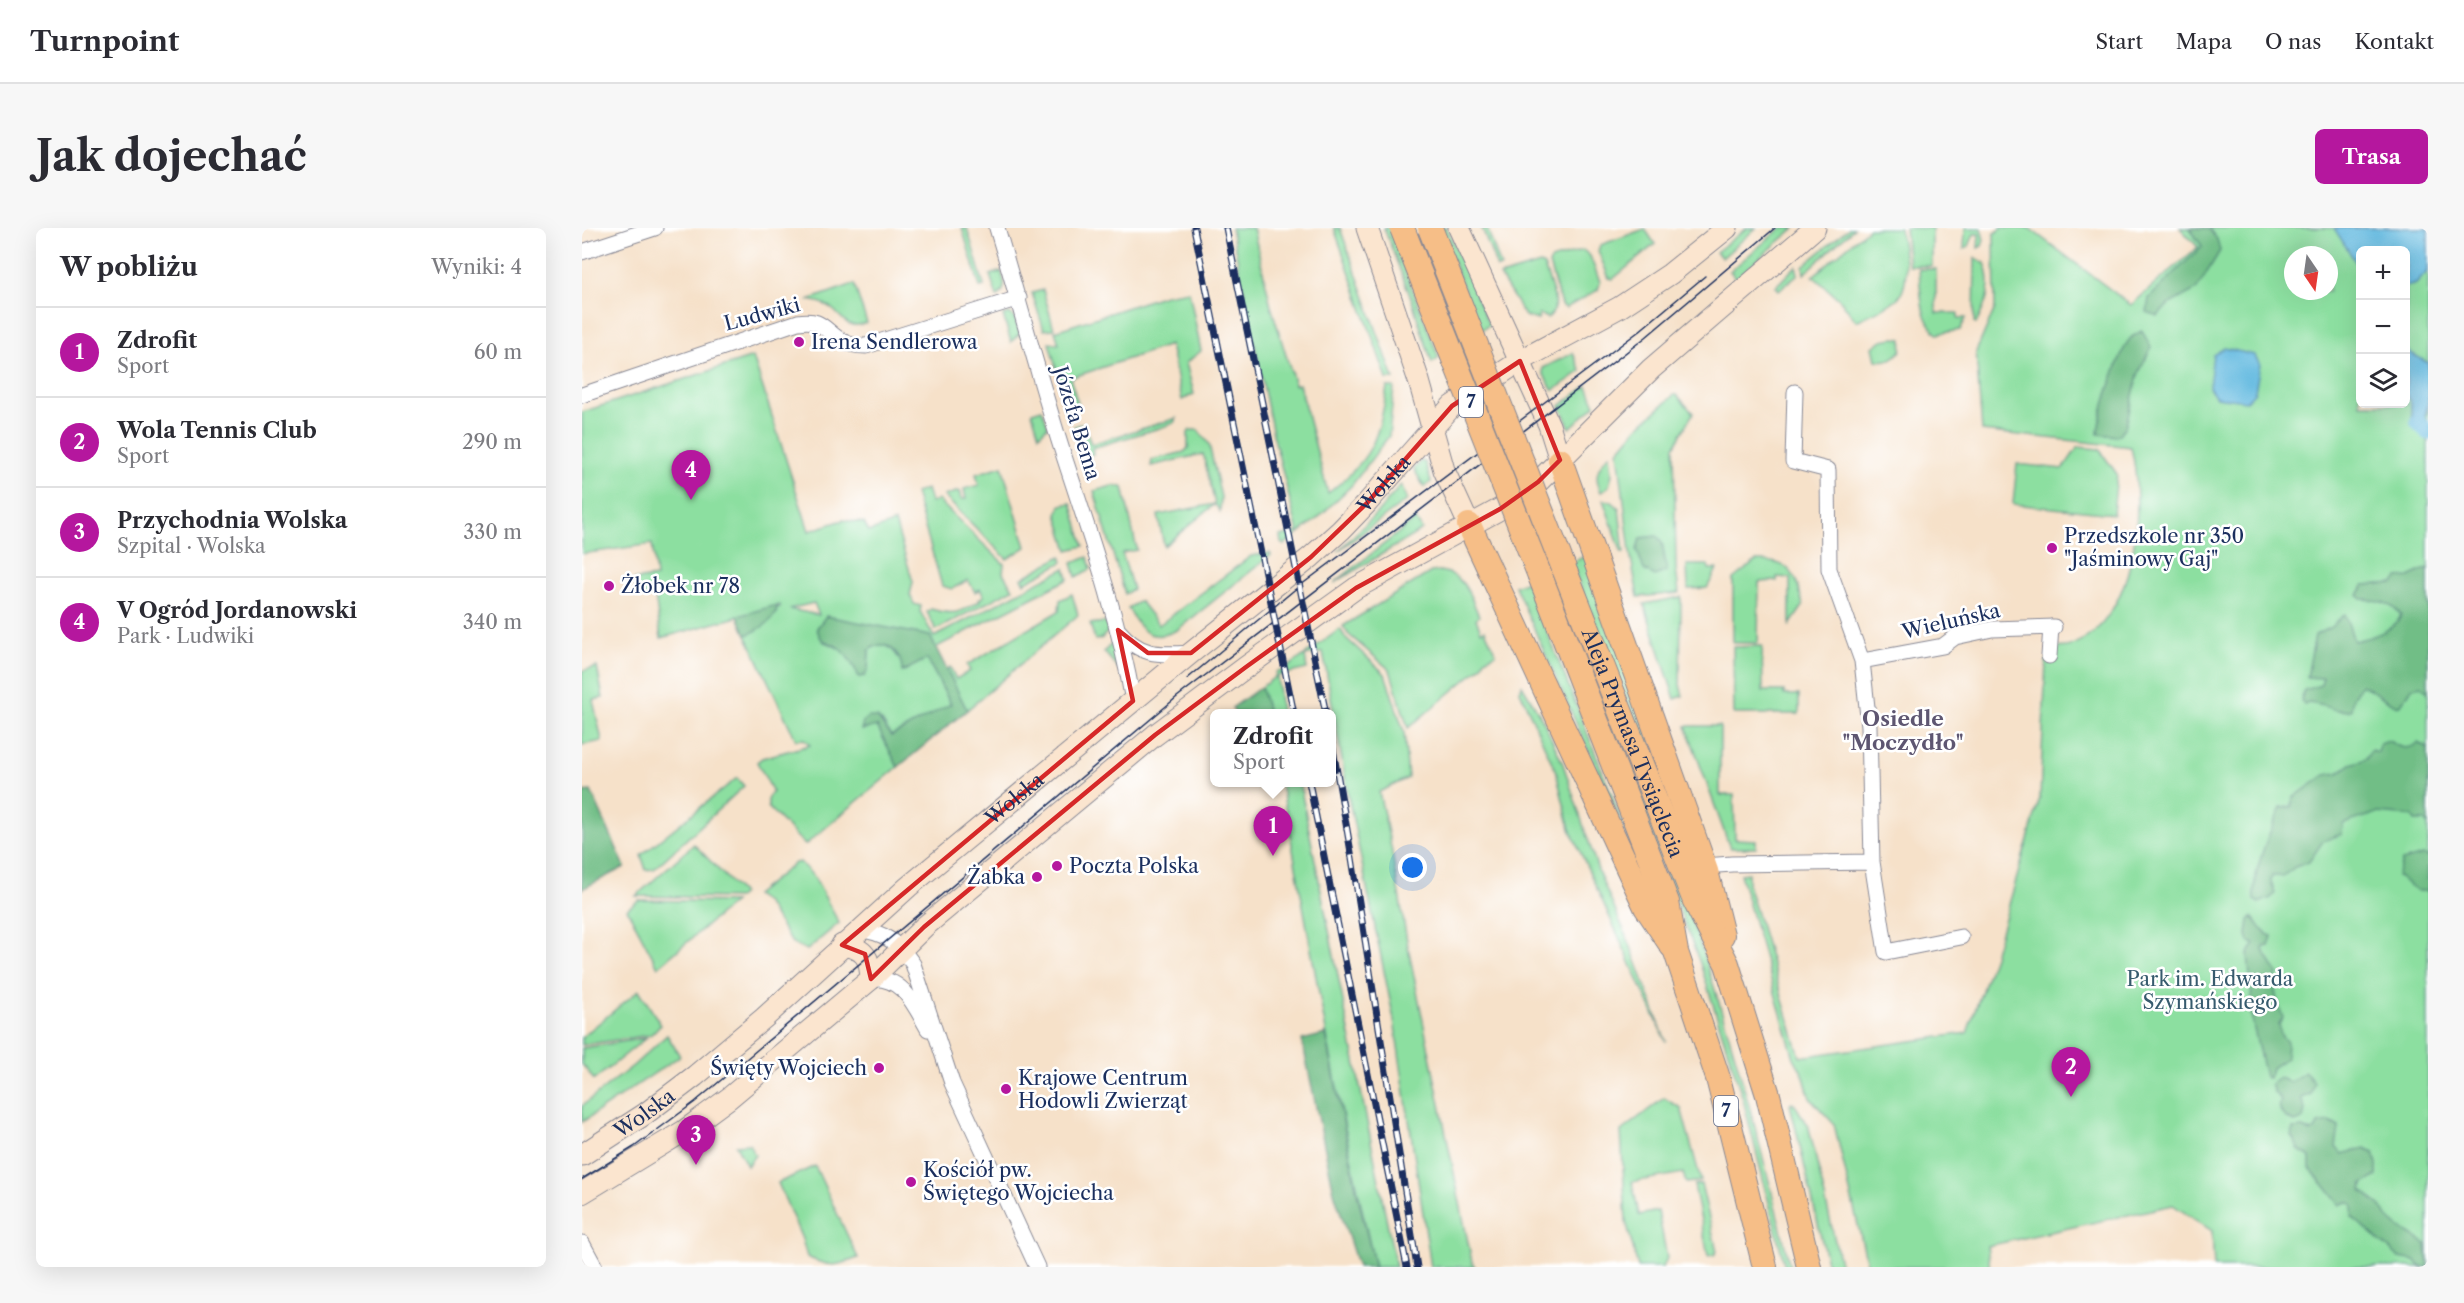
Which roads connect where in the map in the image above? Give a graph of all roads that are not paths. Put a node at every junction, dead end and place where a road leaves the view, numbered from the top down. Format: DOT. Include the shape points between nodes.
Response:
graph roads {
  1 [pos="655,228"];
  2 [pos="997,228"];
  3 [pos="1367,228"];
  4 [pos="1402,228"];
  5 [pos="1430,228"];
  6 [pos="1458,228"];
  7 [pos="1727,228"];
  8 [pos="1815,228"];
  9 [pos="582,252"];
  10 [pos="1019,298"];
  11 [pos="1520,361"];
  12 [pos="1795,392"];
  13 [pos="582,395"];
  14 [pos="1432,427"];
  15 [pos="1560,460"];
  16 [pos="1469,525"];
  17 [pos="1118,630"];
  18 [pos="1191,653"];
  19 [pos="2049,656"];
  20 [pos="1862,661"];
  21 [pos="1133,700"];
  22 [pos="1872,862"];
  23 [pos="1704,866"];
  24 [pos="859,930"];
  25 [pos="1961,937"];
  26 [pos="842,945"];
  27 [pos="902,949"];
  28 [pos="1679,959"];
  29 [pos="1727,964"];
  30 [pos="871,979"];
  31 [pos="944,1058"];
  32 [pos="582,1155"];
  33 [pos="582,1193"];
  34 [pos="582,1243"];
  35 [pos="595,1267"];
  36 [pos="1037,1267"];
  37 [pos="1765,1267"];
  38 [pos="1809,1267"];
  1 -- 9 [label="street"];
  2 -- 10 [label="street, Józefa Bema"];
  3 -- 14 [label="main road"];
  4 -- 28 [label="main road, Aleja Prymasa Tysiąclecia / 7, bridge" via="1667,902"];
  5 -- 29 [label="main road, Aleja Prymasa Tysiąclecia / 7, bridge" via="1695,901"];
  6 -- 11 [label="main road"];
  7 -- 11 [label="main road" via="1670,274 1620,307"];
  8 -- 15 [label="main road" via="1651,369"];
  10 -- 13 [label="street, Ludwiki" via="866,346 841,340 818,323 798,322"];
  10 -- 17 [label="street, Józefa Bema"];
  11 -- 14 [label="main road, Wolska" via="1452,406"];
  11 -- 15 [label="main road"];
  12 -- 20 [label="street" via="1793,461 1828,470 1830,569"];
  14 -- 16 [label="main road" via="1444,470"];
  14 -- 18 [label="main road, Wolska" via="1341,530"];
  15 -- 16 [label="main road, Wolska" via="1523,494"];
  15 -- 23 [label="main road"];
  16 -- 27 [label="main road, Wolska" via="1356,588 1155,735"];
  16 -- 28 [label="main road" via="1646,907"];
  17 -- 18 [label="street" via="1135,647 1148,653"];
  17 -- 21 [label="street, Józefa Bema"];
  18 -- 21 [label="main road, Wolska"];
  19 -- 20 [label="street, Wieluńska" via="2052,627 1992,629 1954,637 1943,646"];
  20 -- 22 [label="street" via="1869,726"];
  21 -- 24 [label="main road, Wolska"];
  22 -- 23 [label="street"];
  22 -- 25 [label="street" via="1886,952"];
  23 -- 29 [label="main road"];
  24 -- 26 [label="main road, Wolska"];
  24 -- 27 [label="street" via="884,935"];
  26 -- 30 [label="main road" via="866,954"];
  26 -- 32 [label="main road, Wolska" via="688,1082"];
  27 -- 30 [label="main road, Wolska"];
  27 -- 31 [label="street" via="913,964"];
  28 -- 37 [label="main road, Aleja Prymasa Tysiąclecia / 7" via="1718,1078"];
  29 -- 38 [label="main road, Aleja Prymasa Tysiąclecia / 7" via="1768,1095"];
  30 -- 31 [label="street" via="888,979 904,990"];
  30 -- 33 [label="main road, Wolska" via="729,1098 684,1131"];
  31 -- 36 [label="street"];
  34 -- 35 [label="street"];
}
